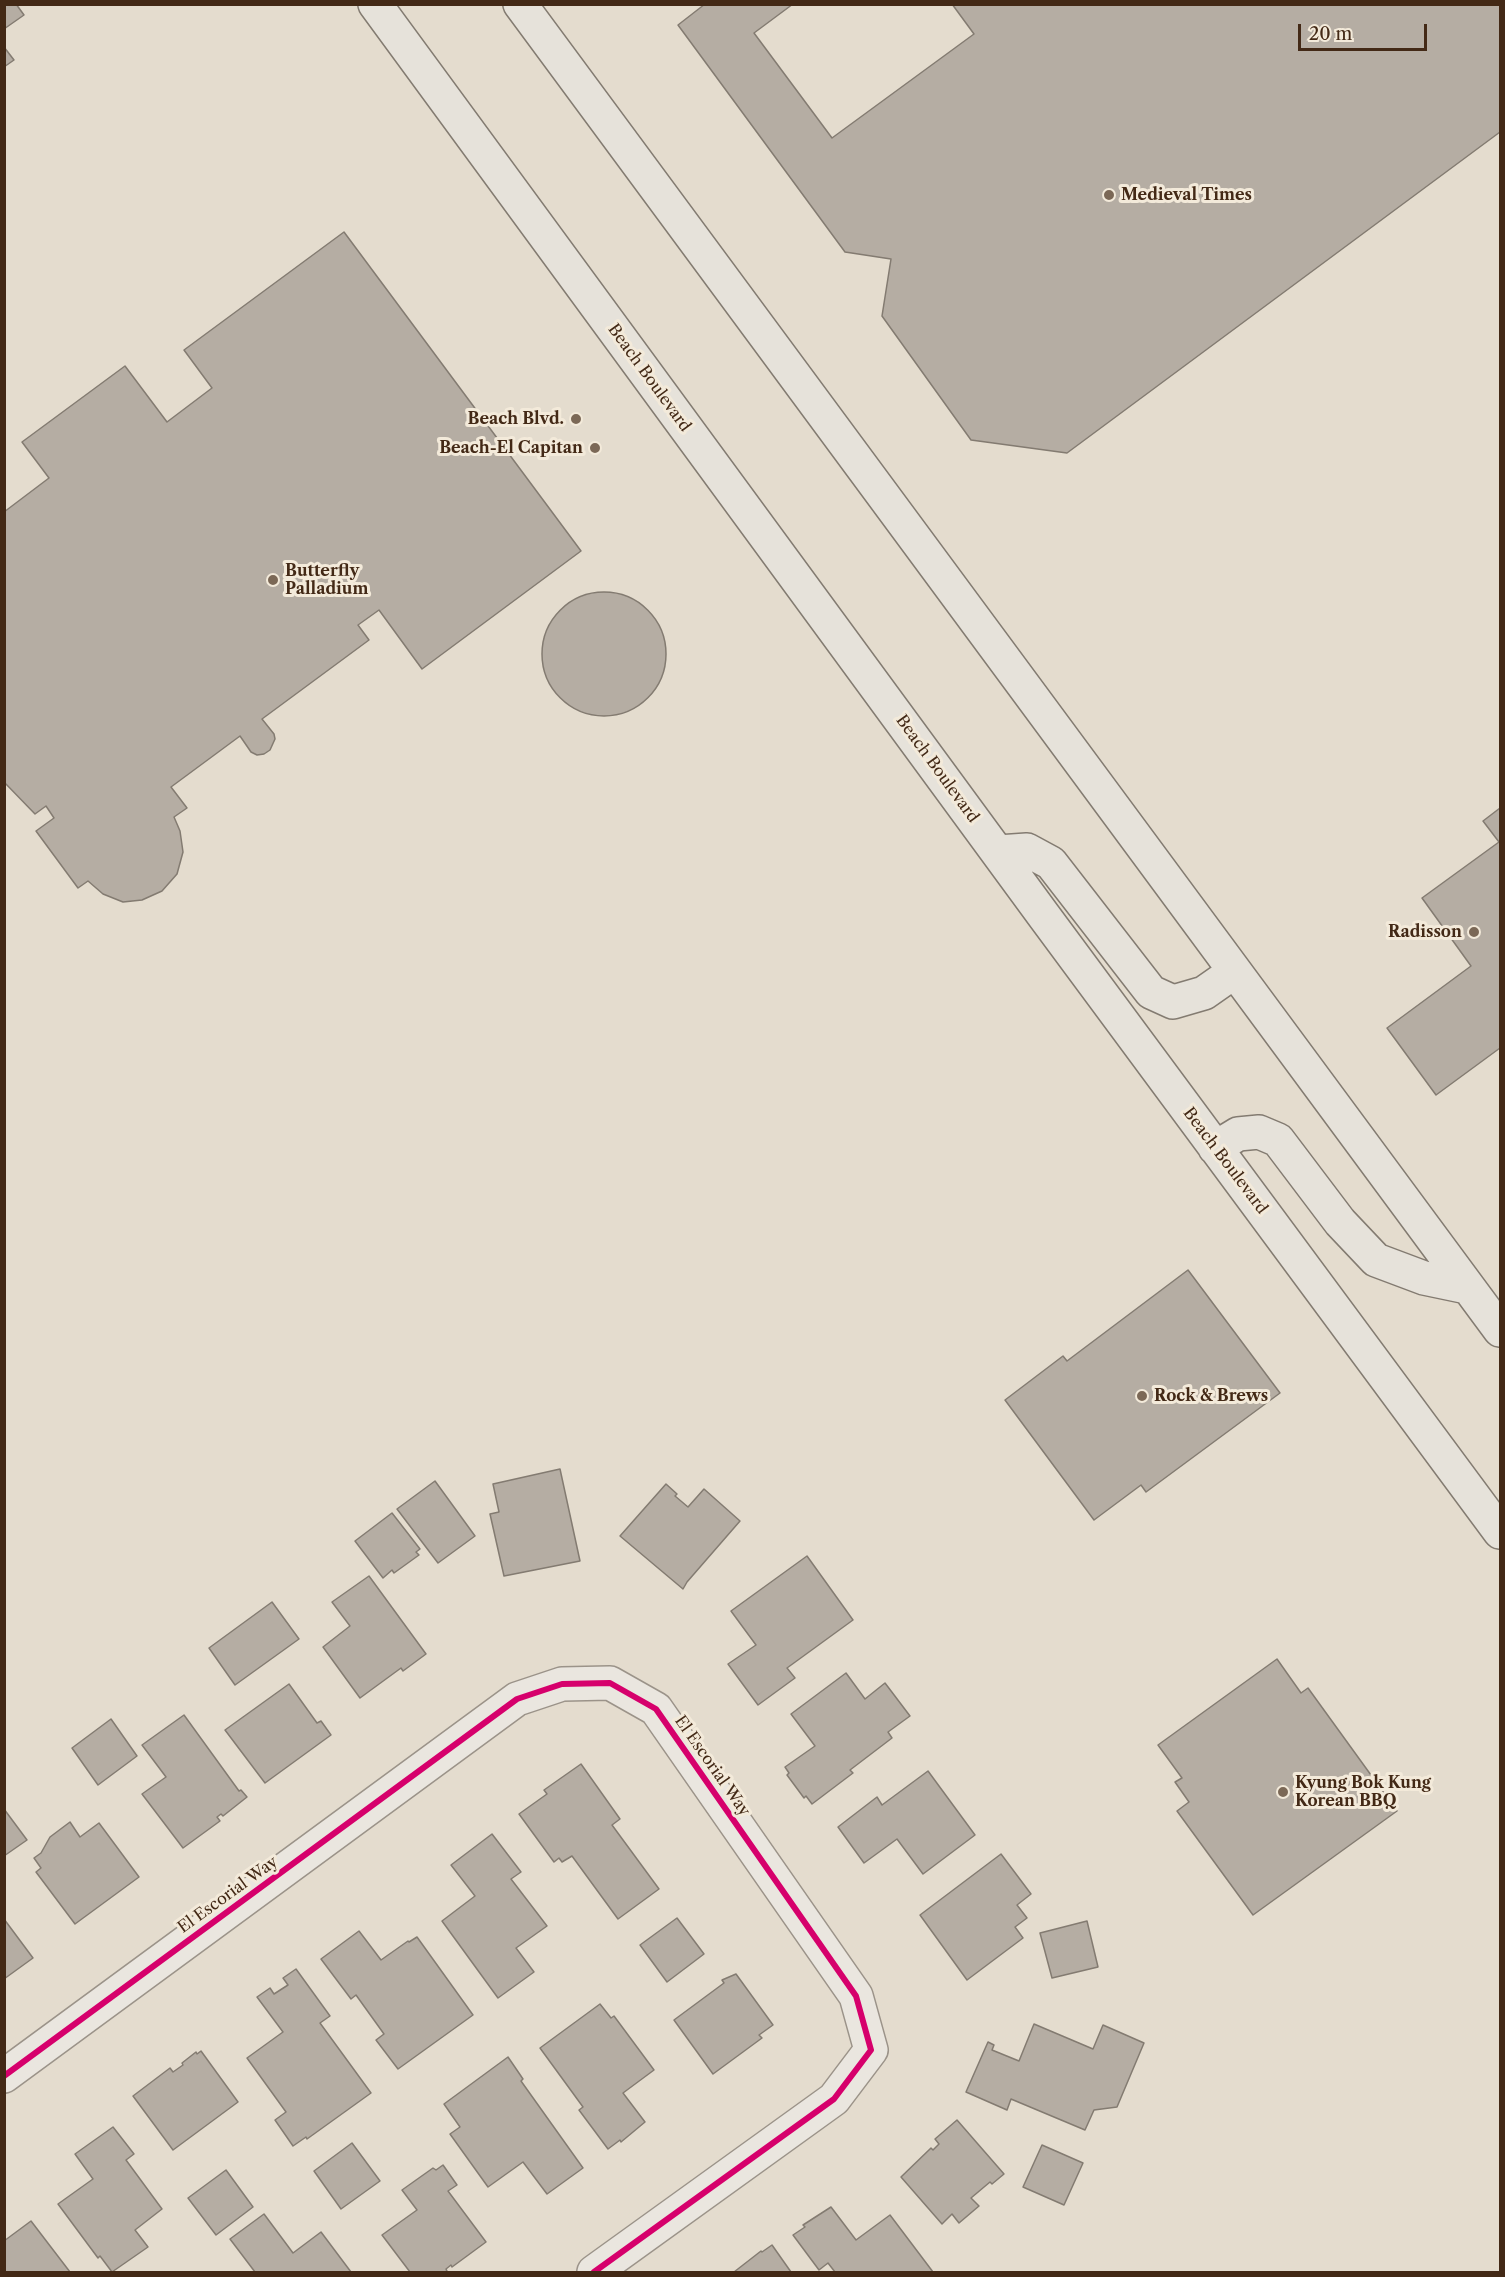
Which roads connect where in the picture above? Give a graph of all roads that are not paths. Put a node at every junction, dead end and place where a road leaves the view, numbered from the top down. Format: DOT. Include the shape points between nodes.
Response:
graph roads {
  1 [pos="375,4"];
  2 [pos="520,4"];
  3 [pos="998,852"];
  4 [pos="1234,972"];
  5 [pos="1215,1148"];
  6 [pos="1467,1287"];
  7 [pos="1500,1330"];
  8 [pos="1500,1532"];
  9 [pos="4,2076"];
  10 [pos="594,2272"];
  1 -- 3 [label="main road, Beach Boulevard"];
  2 -- 4 [label="main road"];
  3 -- 4 [label="main road" via="1027,850 1051,863 1151,992 1173,1002 1204,993"];
  3 -- 5 [label="main road, Beach Boulevard"];
  4 -- 6 [label="main road"];
  5 -- 6 [label="main road" via="1238,1134 1259,1132 1278,1140 1340,1222 1376,1260 1424,1278"];
  5 -- 8 [label="main road, Beach Boulevard"];
  6 -- 7 [label="main road"];
  9 -- 10 [label="street, El Escorial Way" via="517,1699 562,1684 610,1683 656,1709 856,1996 871,2050 834,2099"];
}
